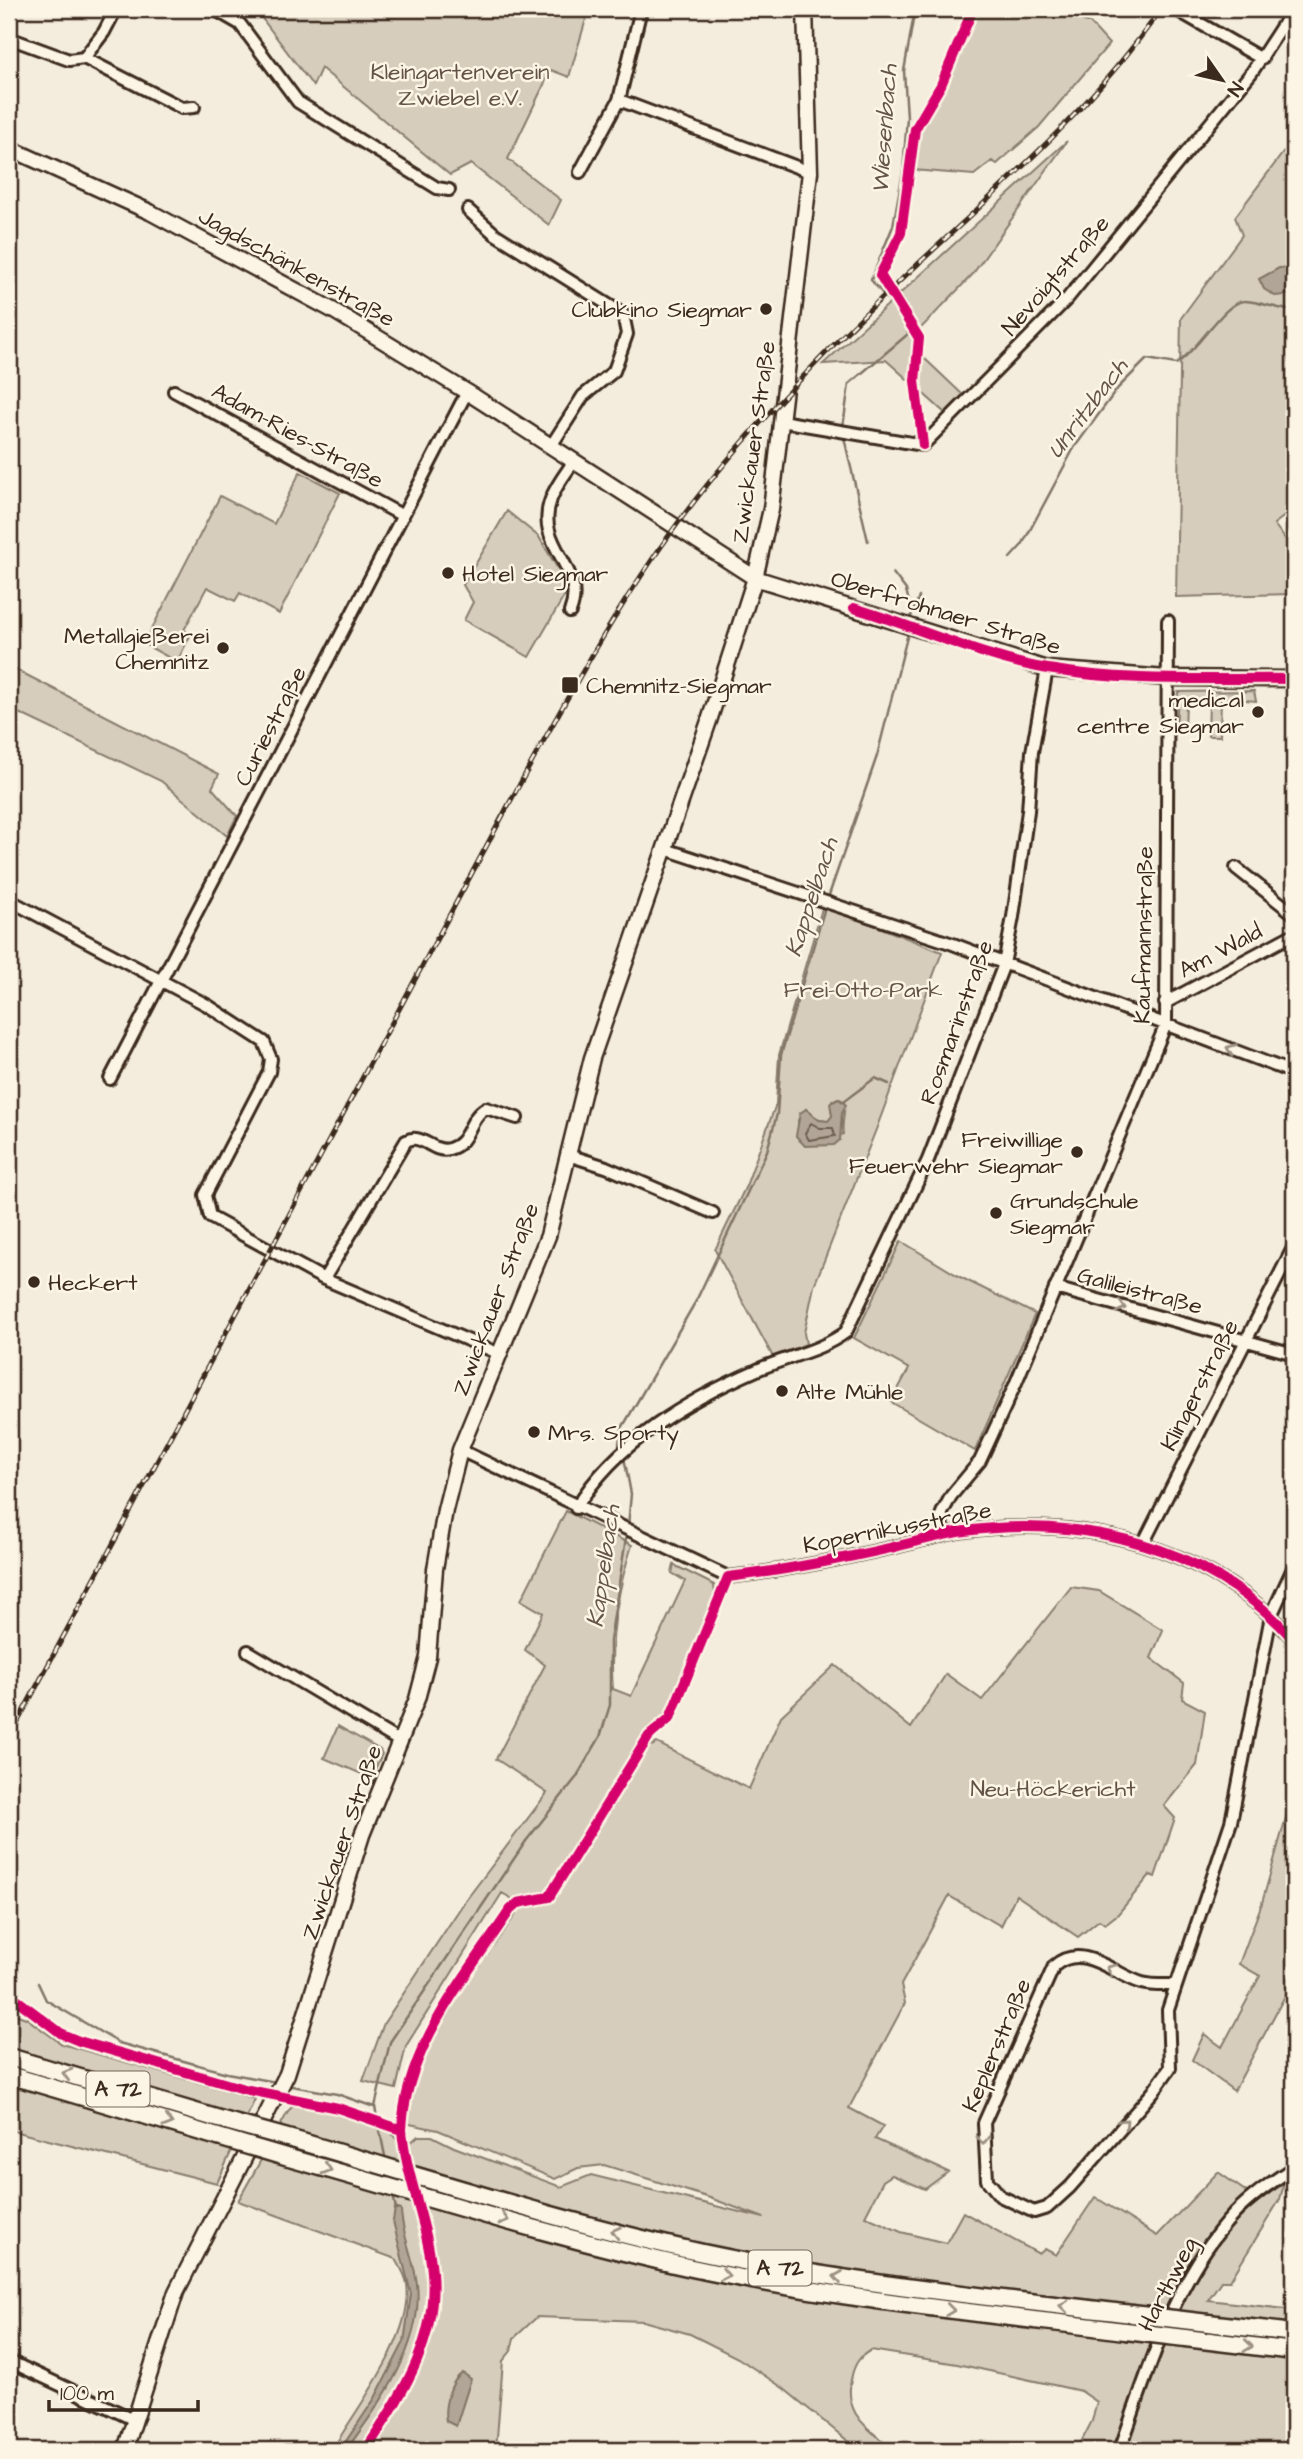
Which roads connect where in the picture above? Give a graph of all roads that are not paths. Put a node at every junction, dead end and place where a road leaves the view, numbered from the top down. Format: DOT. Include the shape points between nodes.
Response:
graph roads {
  1 [pos="116,9"];
  2 [pos="214,9"];
  3 [pos="641,9"];
  4 [pos="805,9"];
  5 [pos="1175,9"];
  6 [pos="1293,9"];
  7 [pos="9,38"];
  8 [pos="84,58"];
  9 [pos="1262,59"];
  10 [pos="619,100"];
  11 [pos="194,107"];
  12 [pos="9,148"];
  13 [pos="580,172"];
  14 [pos="810,172"];
  15 [pos="449,190"];
  16 [pos="468,210"];
  17 [pos="174,391"];
  18 [pos="467,391"];
  19 [pos="781,421"];
  20 [pos="551,446"];
  21 [pos="574,461"];
  22 [pos="403,516"];
  23 [pos="755,578"];
  24 [pos="570,612"];
  25 [pos="1168,621"];
  26 [pos="1046,669"];
  27 [pos="1167,678"];
  28 [pos="1294,679"];
  29 [pos="665,849"];
  30 [pos="1236,868"];
  31 [pos="9,900"];
  32 [pos="1294,914"];
  33 [pos="1294,934"];
  34 [pos="1004,964"];
  35 [pos="163,981"];
  36 [pos="1165,1003"];
  37 [pos="1166,1024"];
  38 [pos="1294,1073"];
  39 [pos="110,1079"];
  40 [pos="517,1118"];
  41 [pos="568,1155"];
  42 [pos="713,1213"];
  43 [pos="1293,1251"];
  44 [pos="324,1279"];
  45 [pos="1055,1288"];
  46 [pos="1245,1340"];
  47 [pos="500,1354"];
  48 [pos="1294,1354"];
  49 [pos="460,1450"];
  50 [pos="576,1508"];
  51 [pos="940,1536"];
  52 [pos="1143,1544"];
  53 [pos="1294,1566"];
  54 [pos="1272,1616"];
  55 [pos="1294,1640"];
  56 [pos="247,1651"];
  57 [pos="399,1741"];
  58 [pos="1176,1984"];
  59 [pos="9,2057"];
  60 [pos="9,2076"];
  61 [pos="1294,2166"];
  62 [pos="1294,2333"];
  63 [pos="1294,2351"];
  64 [pos="9,2361"];
  65 [pos="135,2420"];
  66 [pos="125,2450"];
  67 [pos="1120,2450"];
  1 -- 8 [label="street"];
  2 -- 15 [label="street" via="240,24 298,102 437,188"];
  3 -- 10 [label="street"];
  4 -- 14 [label="main road, Zwickauer Straße"];
  5 -- 9 [label="street"];
  6 -- 9 [label="street, Nevoigtstraße"];
  7 -- 8 [label="street" via="69,60"];
  8 -- 11 [label="street" via="182,108"];
  9 -- 19 [label="street, Nevoigtstraße" via="1067,299 923,445"];
  10 -- 13 [label="street"];
  10 -- 14 [label="street"];
  12 -- 18 [label="main road, Jagdschänkenstraße" via="163,219 334,311"];
  14 -- 19 [label="main road, Zwickauer Straße"];
  16 -- 20 [label="street" via="495,234 623,314 626,334 614,371 583,397"];
  17 -- 22 [label="street, Adam-Ries-Straße"];
  18 -- 20 [label="main road, Jagdschänkenstraße"];
  18 -- 22 [label="street, Curiestraße"];
  19 -- 23 [label="main road, Zwickauer Straße" via="771,509"];
  20 -- 21 [label="main road, Jagdschänkenstraße"];
  21 -- 23 [label="main road, Jagdschänkenstraße"];
  21 -- 24 [label="street" via="551,498 546,529 575,586"];
  22 -- 35 [label="street, Curiestraße"];
  23 -- 26 [label="main road, Oberfrohnaer Straße"];
  23 -- 29 [label="main road, Zwickauer Straße"];
  25 -- 27 [label="street, Kaufmannstraße"];
  26 -- 27 [label="main road, Oberfrohnaer Straße"];
  26 -- 34 [label="street, Rosmarinstraße"];
  27 -- 28 [label="main road, Oberfrohnaer Straße"];
  27 -- 36 [label="street, Kaufmannstraße"];
  29 -- 34 [label="street"];
  29 -- 41 [label="main road, Zwickauer Straße" via="592,1058"];
  30 -- 32 [label="street, Am Wald"];
  31 -- 35 [label="street"];
  33 -- 36 [label="street, Am Wald"];
  34 -- 37 [label="street"];
  34 -- 50 [label="street, Rosmarinstraße" via="928,1160 846,1332 832,1343 729,1384 663,1421 603,1468"];
  35 -- 39 [label="street, Curiestraße"];
  35 -- 44 [label="street" via="255,1034 269,1049 271,1059 265,1081 205,1195 207,1212"];
  36 -- 37 [label="street, Kaufmannstraße"];
  38 -- 37 [label="street, one-way"];
  37 -- 45 [label="street, Kaufmannstraße"];
  40 -- 44 [label="street" via="486,1108 471,1121 465,1140 451,1149 417,1138 406,1141"];
  41 -- 42 [label="street"];
  41 -- 47 [label="main road, Zwickauer Straße" via="548,1236"];
  43 -- 46 [label="street, Klingerstraße"];
  44 -- 47 [label="street"];
  45 -- 46 [label="street, Galileistraße, one-way"];
  45 -- 51 [label="street, Kaufmannstraße" via="980,1461 942,1513"];
  46 -- 48 [label="street, Galileistraße"];
  46 -- 52 [label="street, Klingerstraße"];
  47 -- 49 [label="main road, Zwickauer Straße"];
  49 -- 50 [label="street, Kopernikusstraße"];
  49 -- 57 [label="main road, Zwickauer Straße" via="435,1569 426,1668"];
  50 -- 51 [label="street, Kopernikusstraße" via="728,1577"];
  51 -- 52 [label="street, Kopernikusstraße" via="1034,1527 1088,1531"];
  52 -- 54 [label="street, Kopernikusstraße" via="1204,1569"];
  53 -- 54 [label="street, Keplerstraße"];
  54 -- 55 [label="street, Kopernikusstraße"];
  54 -- 58 [label="street, Keplerstraße" via="1234,1810"];
  56 -- 57 [label="street"];
  57 -- 65 [label="main road, Zwickauer Straße" via="362,1835 287,2074 176,2292"];
  58 -- 58 [label="street, Keplerstraße, one-way" via="1142,1983 1085,1956 1067,1958 1054,1966 984,2123 984,2172 1000,2196 1034,2212 1047,2208 1153,2092 1170,2068 1167,2014"];
  62 -- 59 [label="highway, A 72, one-way, bridge" via="778,2267 646,2239"];
  60 -- 63 [label="highway, A 72, one-way, bridge" via="601,2246 752,2280 870,2299"];
  61 -- 67 [label="street, Harthweg" via="1235,2212 1194,2267"];
  64 -- 65 [label="street"];
  65 -- 66 [label="main road, Zwickauer Straße"];
}
